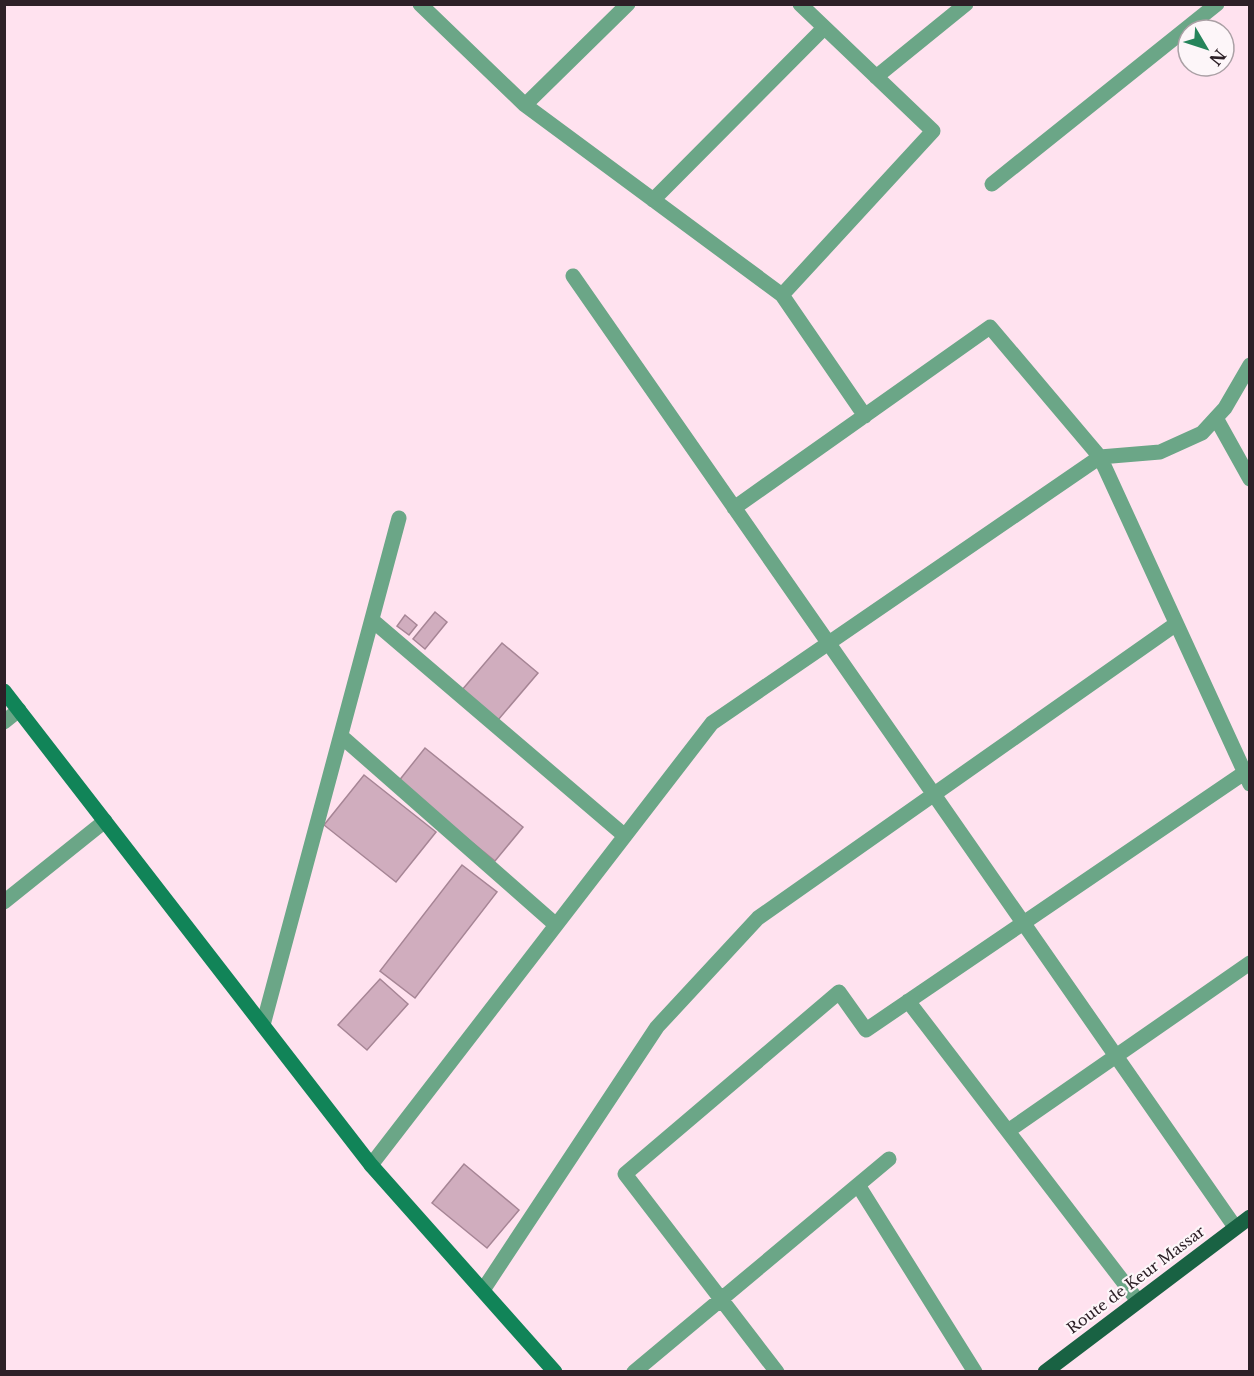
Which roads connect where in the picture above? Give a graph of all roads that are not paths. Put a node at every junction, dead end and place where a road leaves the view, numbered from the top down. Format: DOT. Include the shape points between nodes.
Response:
graph roads {
  1 [pos="420,4"];
  2 [pos="628,4"];
  3 [pos="800,4"];
  4 [pos="966,4"];
  5 [pos="1217,4"];
  6 [pos="824,28"];
  7 [pos="876,77"];
  8 [pos="525,105"];
  9 [pos="992,184"];
  10 [pos="653,200"];
  11 [pos="573,276"];
  12 [pos="782,295"];
  13 [pos="1250,365"];
  14 [pos="865,416"];
  15 [pos="1216,418"];
  16 [pos="1100,457"];
  17 [pos="1250,479"];
  18 [pos="734,508"];
  19 [pos="399,518"];
  20 [pos="372,620"];
  21 [pos="1176,624"];
  22 [pos="828,643"];
  23 [pos="4,691"];
  24 [pos="19,710"];
  25 [pos="4,722"];
  26 [pos="341,736"];
  27 [pos="1247,779"];
  28 [pos="934,795"];
  29 [pos="105,821"];
  30 [pos="625,836"];
  31 [pos="4,902"];
  32 [pos="1023,923"];
  33 [pos="556,925"];
  34 [pos="1250,963"];
  35 [pos="908,1001"];
  36 [pos="263,1025"];
  37 [pos="1116,1056"];
  38 [pos="1008,1131"];
  39 [pos="889,1159"];
  40 [pos="371,1165"];
  41 [pos="858,1185"];
  42 [pos="1250,1217"];
  43 [pos="1235,1227"];
  44 [pos="483,1290"];
  45 [pos="721,1299"];
  46 [pos="1138,1301"];
  47 [pos="555,1371"];
  48 [pos="634,1371"];
  49 [pos="777,1371"];
  50 [pos="975,1371"];
  51 [pos="1045,1371"];
  1 -- 8 [label="street"];
  2 -- 8 [label="street"];
  3 -- 6 [label="street"];
  4 -- 7 [label="street"];
  5 -- 9 [label="street"];
  6 -- 7 [label="street"];
  6 -- 10 [label="street"];
  7 -- 12 [label="street" via="933,131"];
  8 -- 10 [label="street"];
  10 -- 12 [label="street"];
  11 -- 18 [label="street"];
  12 -- 14 [label="street"];
  13 -- 15 [label="street"];
  14 -- 16 [label="street" via="990,327"];
  14 -- 18 [label="street"];
  15 -- 16 [label="street" via="1202,434 1160,452"];
  15 -- 17 [label="street"];
  16 -- 21 [label="street"];
  16 -- 22 [label="street"];
  18 -- 22 [label="street"];
  19 -- 20 [label="street"];
  20 -- 26 [label="street"];
  20 -- 30 [label="street"];
  21 -- 27 [label="street"];
  21 -- 28 [label="street"];
  22 -- 28 [label="street"];
  22 -- 30 [label="street" via="712,723"];
  23 -- 24 [label="street"];
  24 -- 25 [label="street"];
  24 -- 29 [label="street"];
  26 -- 33 [label="street"];
  26 -- 36 [label="street"];
  27 -- 32 [label="street"];
  28 -- 32 [label="street"];
  28 -- 44 [label="street" via="758,918 657,1027"];
  29 -- 31 [label="street"];
  29 -- 36 [label="street"];
  30 -- 33 [label="street"];
  32 -- 35 [label="street"];
  32 -- 37 [label="street"];
  33 -- 40 [label="street"];
  34 -- 37 [label="street"];
  35 -- 38 [label="street"];
  35 -- 45 [label="street" via="866,1030 839,992 625,1174"];
  36 -- 40 [label="street"];
  37 -- 38 [label="street"];
  37 -- 43 [label="street"];
  38 -- 46 [label="street"];
  39 -- 41 [label="street"];
  40 -- 44 [label="street"];
  41 -- 45 [label="street"];
  41 -- 50 [label="street"];
  42 -- 43 [label="main road, Route de Keur Massar"];
  43 -- 46 [label="main road, Route de Keur Massar"];
  44 -- 47 [label="street"];
  45 -- 48 [label="street"];
  45 -- 49 [label="street"];
  46 -- 51 [label="main road, Route de Keur Massar"];
}
